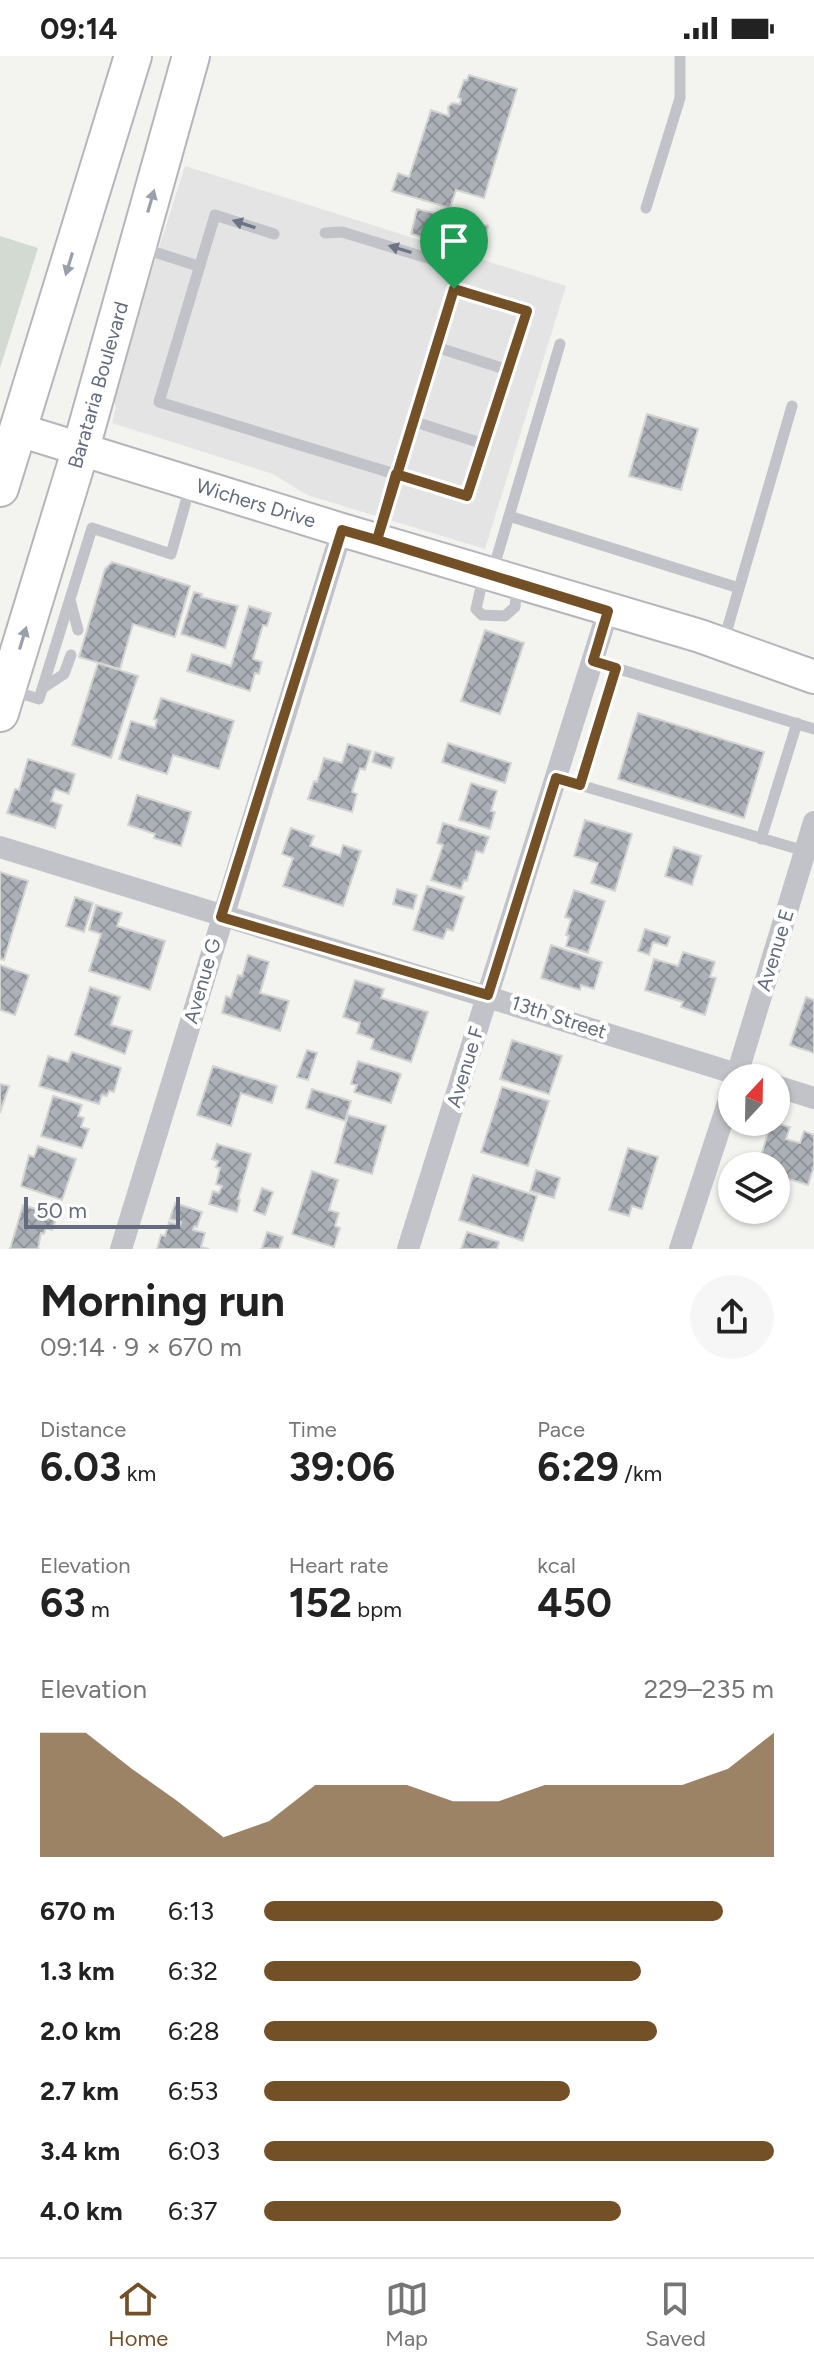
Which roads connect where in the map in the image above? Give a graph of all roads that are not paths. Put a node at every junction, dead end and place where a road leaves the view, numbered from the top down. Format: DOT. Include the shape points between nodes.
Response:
graph roads {
  1 [pos="133,56"];
  2 [pos="191,56"];
  3 [pos="680,56"];
  4 [pos="646,208"];
  5 [pos="325,233"];
  6 [pos="274,234"];
  7 [pos="138,247"];
  8 [pos="198,266"];
  9 [pos="454,289"];
  10 [pos="560,344"];
  11 [pos="436,347"];
  12 [pos="508,370"];
  13 [pos="792,406"];
  14 [pos="412,421"];
  15 [pos="19,430"];
  16 [pos="484,444"];
  17 [pos="81,448"];
  18 [pos="396,474"];
  19 [pos="191,483"];
  20 [pos="0,488"];
  21 [pos="509,516"];
  22 [pos="342,530"];
  23 [pos="377,540"];
  24 [pos="498,577"];
  25 [pos="739,588"];
  26 [pos="70,600"];
  27 [pos="608,611"];
  28 [pos="78,630"];
  29 [pos="723,644"];
  30 [pos="71,655"];
  31 [pos="593,661"];
  32 [pos="616,668"];
  33 [pos="814,677"];
  34 [pos="17,696"];
  35 [pos="797,723"];
  36 [pos="814,729"];
  37 [pos="556,778"];
  38 [pos="580,785"];
  39 [pos="814,822"];
  40 [pos="761,839"];
  41 [pos="0,847"];
  42 [pos="805,851"];
  43 [pos="221,917"];
  44 [pos="488,995"];
  45 [pos="744,1064"];
  46 [pos="718,1073"];
  47 [pos="790,1090"];
  48 [pos="814,1098"];
  49 [pos="719,1136"];
  50 [pos="121,1249"];
  51 [pos="408,1249"];
  52 [pos="680,1249"];
  1 -- 15 [label="main road, one-way"];
  7 -- 2 [label="main road, Barataria Boulevard, one-way"];
  3 -- 4 [label="lane" via="680,98"];
  9 -- 5 [label="lane, one-way" via="447,264 342,232"];
  6 -- 8 [label="lane, one-way" via="215,215"];
  7 -- 8 [label="lane"];
  7 -- 17 [label="main road, Barataria Boulevard"];
  8 -- 18 [label="lane" via="159,402"];
  9 -- 11 [label="lane"];
  9 -- 12 [label="lane" via="527,311"];
  10 -- 21 [label="lane"];
  11 -- 12 [label="lane"];
  11 -- 14 [label="lane"];
  12 -- 16 [label="lane"];
  13 -- 25 [label="lane"];
  14 -- 16 [label="lane"];
  14 -- 18 [label="lane"];
  15 -- 17 [label="street, Wichers Drive"];
  15 -- 20 [label="main road"];
  16 -- 18 [label="lane" via="467,496"];
  17 -- 19 [label="street, Wichers Drive"];
  34 -- 17 [label="main road, Barataria Boulevard, one-way"];
  18 -- 23 [label="lane"];
  19 -- 22 [label="street, Wichers Drive"];
  19 -- 26 [label="lane" via="171,554 92,528"];
  21 -- 24 [label="lane"];
  21 -- 25 [label="lane"];
  22 -- 23 [label="street, Wichers Drive"];
  22 -- 43 [label="street, Avenue G"];
  23 -- 24 [label="street, Wichers Drive"];
  24 -- 27 [label="street, Wichers Drive"];
  25 -- 29 [label="lane"];
  26 -- 28 [label="lane"];
  26 -- 34 [label="lane"];
  27 -- 29 [label="street, Wichers Drive"];
  27 -- 31 [label="street, Avenue F"];
  29 -- 33 [label="street, Wichers Drive"];
  30 -- 34 [label="lane" via="64,674"];
  31 -- 32 [label="lane"];
  31 -- 37 [label="street, Avenue F"];
  32 -- 35 [label="lane"];
  32 -- 38 [label="lane"];
  35 -- 36 [label="lane"];
  35 -- 40 [label="lane"];
  37 -- 38 [label="lane"];
  37 -- 44 [label="street, Avenue F"];
  38 -- 40 [label="lane"];
  39 -- 42 [label="street, Avenue E"];
  40 -- 42 [label="lane"];
  41 -- 43 [label="street, 13th Street"];
  42 -- 45 [label="street, Avenue E"];
  43 -- 44 [label="street, 13th Street"];
  43 -- 50 [label="street, Avenue G"];
  44 -- 46 [label="street, 13th Street"];
  44 -- 51 [label="street, Avenue F"];
  47 -- 48 [label="street"];
  49 -- 52 [label="street, Avenue E"];
}
